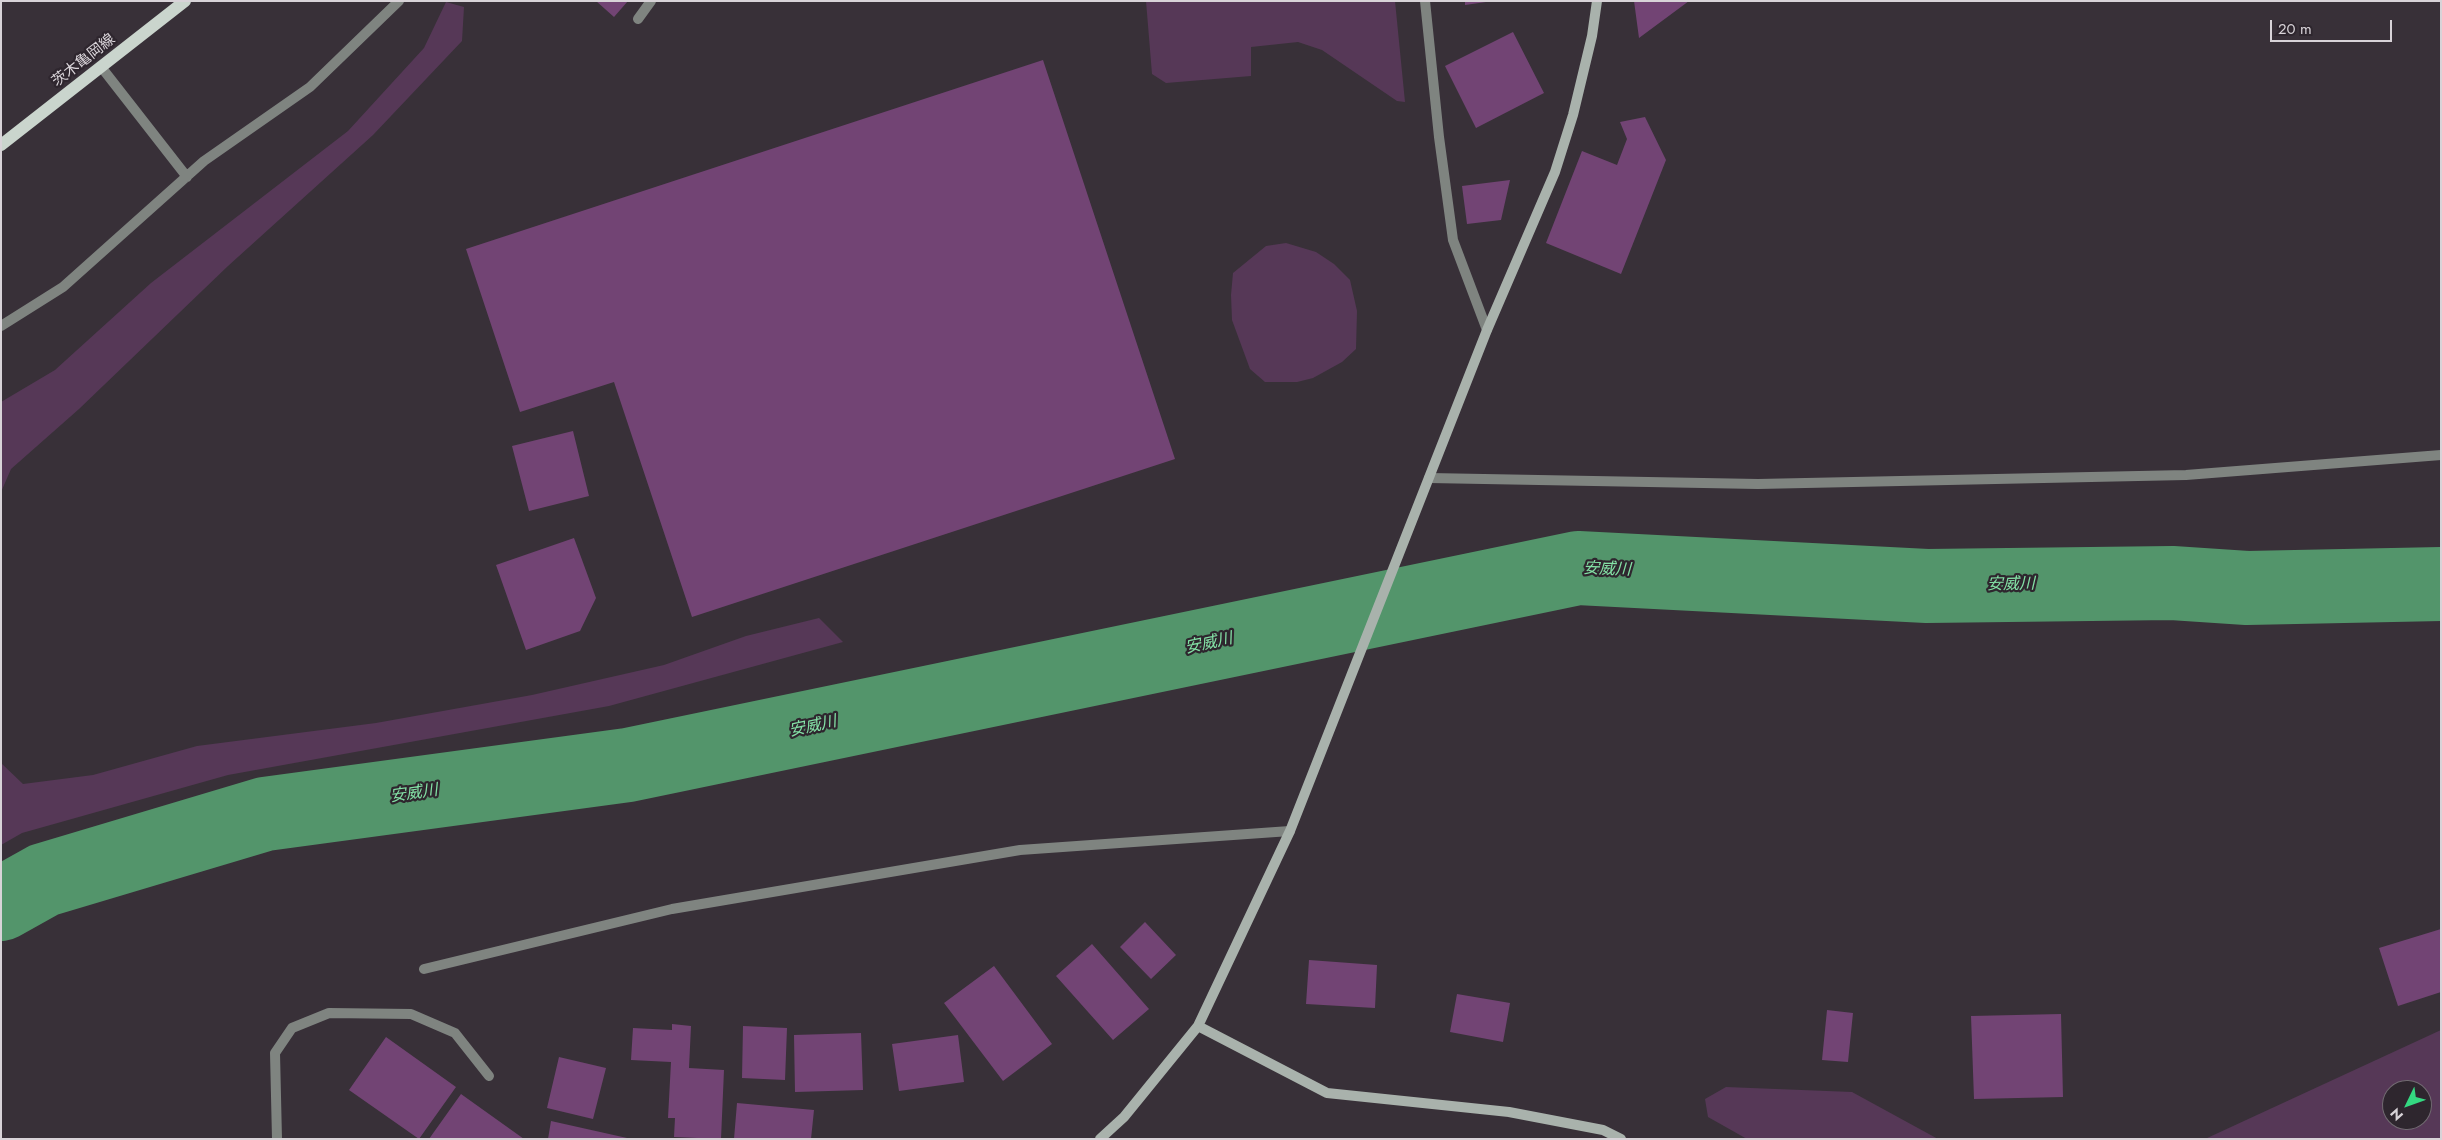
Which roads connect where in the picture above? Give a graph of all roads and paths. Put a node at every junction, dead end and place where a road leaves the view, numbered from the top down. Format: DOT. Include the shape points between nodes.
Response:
graph roads {
  1 [pos="185,1"];
  2 [pos="399,1"];
  3 [pos="651,1"];
  4 [pos="1425,1"];
  5 [pos="1597,1"];
  6 [pos="638,19"];
  7 [pos="102,68"];
  8 [pos="1,145"];
  9 [pos="187,177"];
  10 [pos="1,326"];
  11 [pos="1487,330"];
  12 [pos="2441,455"];
  13 [pos="1429,478"];
  14 [pos="1290,831"];
  15 [pos="424,969"];
  16 [pos="1198,1026"];
  17 [pos="489,1076"];
  18 [pos="277,1139"];
  19 [pos="1100,1139"];
  20 [pos="1621,1139"];
  1 -- 7 [label="main road, 茨木亀岡線"];
  2 -- 9 [label="street" via="310,87"];
  3 -- 6 [label="street"];
  4 -- 11 [label="street" via="1453,240"];
  5 -- 11 [label="street" via="1573,115 1555,172"];
  7 -- 8 [label="main road, 茨木亀岡線"];
  7 -- 9 [label="street"];
  9 -- 10 [label="street" via="63,286"];
  11 -- 13 [label="street"];
  12 -- 13 [label="street" via="2166,476 1758,484"];
  13 -- 14 [label="street"];
  14 -- 15 [label="street" via="1020,850 672,909"];
  14 -- 16 [label="street"];
  16 -- 19 [label="street" via="1124,1117"];
  16 -- 20 [label="street" via="1327,1093 1509,1112 1603,1130"];
  17 -- 18 [label="street" via="455,1033 412,1014 329,1013 292,1028 275,1053"];
}
